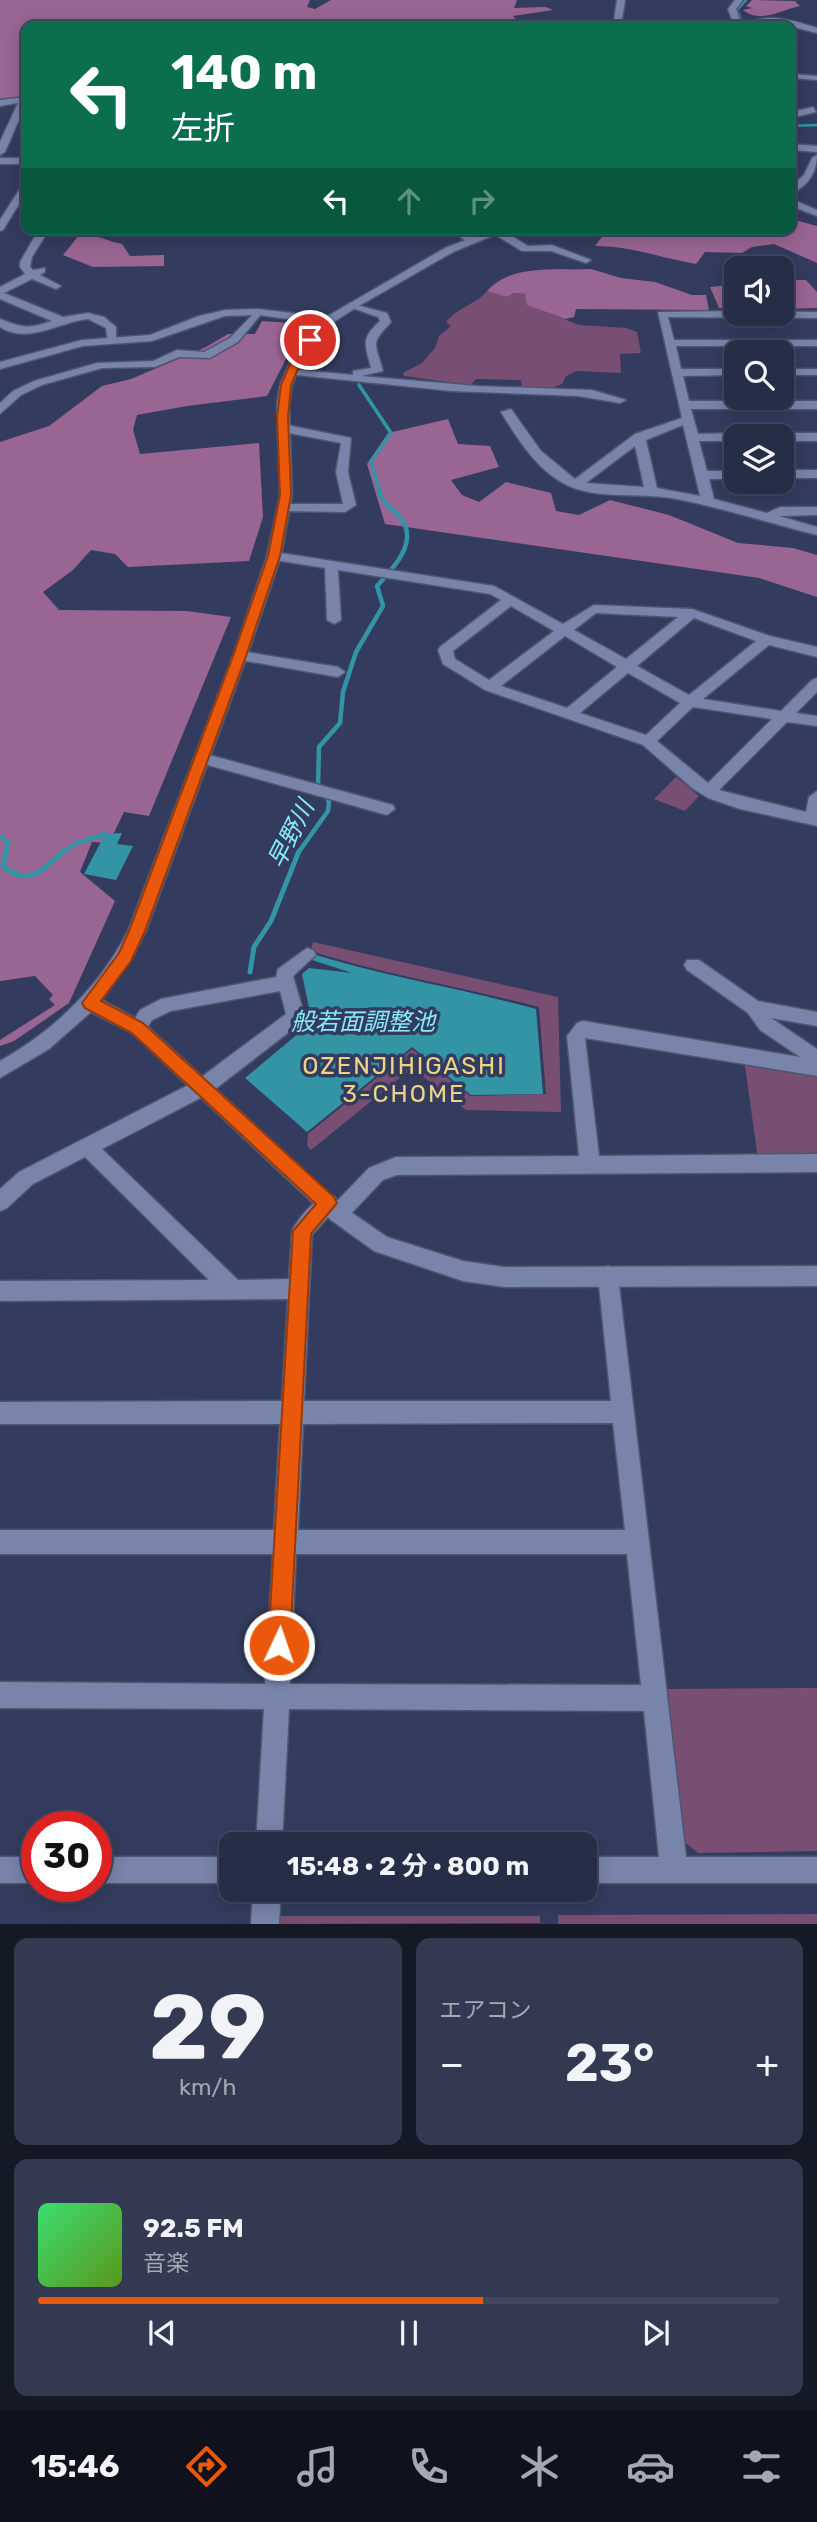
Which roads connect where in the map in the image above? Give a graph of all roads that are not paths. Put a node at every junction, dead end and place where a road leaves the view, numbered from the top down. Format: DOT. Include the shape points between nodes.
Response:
graph roads {
  1 [pos="621,0"];
  2 [pos="739,0"];
  3 [pos="618,21"];
  4 [pos="736,21"];
  5 [pos="761,21"];
  6 [pos="782,21"];
  7 [pos="796,25"];
  8 [pos="817,32"];
  9 [pos="796,78"];
  10 [pos="817,78"];
  11 [pos="21,100"];
  12 [pos="0,103"];
  13 [pos="21,107"];
  14 [pos="813,110"];
  15 [pos="796,114"];
  16 [pos="796,148"];
  17 [pos="817,149"];
  18 [pos="0,152"];
  19 [pos="817,158"];
  20 [pos="0,161"];
  21 [pos="21,161"];
  22 [pos="796,187"];
  23 [pos="21,194"];
  24 [pos="796,205"];
  25 [pos="817,213"];
  26 [pos="0,226"];
  27 [pos="42,235"];
  28 [pos="464,235"];
  29 [pos="486,235"];
  30 [pos="507,235"];
  31 [pos="471,240"];
  32 [pos="586,260"];
  33 [pos="46,268"];
  34 [pos="32,275"];
  35 [pos="56,286"];
  36 [pos="0,293"];
  37 [pos="354,305"];
  38 [pos="258,312"];
  39 [pos="817,315"];
  40 [pos="62,321"];
  41 [pos="328,321"];
  42 [pos="0,322"];
  43 [pos="112,341"];
  44 [pos="669,343"];
  45 [pos="817,343"];
  46 [pos="0,366"];
  47 [pos="291,372"];
  48 [pos="724,372"];
  49 [pos="794,372"];
  50 [pos="817,372"];
  51 [pos="676,373"];
  52 [pos="357,380"];
  53 [pos="499,391"];
  54 [pos="620,400"];
  55 [pos="684,405"];
  56 [pos="817,405"];
  57 [pos="0,410"];
  58 [pos="688,420"];
  59 [pos="282,428"];
  60 [pos="639,437"];
  61 [pos="692,438"];
  62 [pos="724,438"];
  63 [pos="794,438"];
  64 [pos="817,438"];
  65 [pos="794,474"];
  66 [pos="817,474"];
  67 [pos="701,475"];
  68 [pos="724,475"];
  69 [pos="576,485"];
  70 [pos="651,491"];
  71 [pos="708,501"];
  72 [pos="284,508"];
  73 [pos="817,511"];
  74 [pos="767,515"];
  75 [pos="817,531"];
  76 [pos="274,556"];
  77 [pos="331,565"];
  78 [pos="510,600"];
  79 [pos="692,613"];
  80 [pos="334,620"];
  81 [pos="564,631"];
  82 [pos="766,639"];
  83 [pos="817,652"];
  84 [pos="240,656"];
  85 [pos="628,667"];
  86 [pos="338,673"];
  87 [pos="817,683"];
  88 [pos="490,687"];
  89 [pos="690,702"];
  90 [pos="569,714"];
  91 [pos="781,717"];
  92 [pos="817,721"];
  93 [pos="648,741"];
  94 [pos="202,758"];
  95 [pos="709,791"];
  96 [pos="817,797"];
  97 [pos="387,809"];
  98 [pos="815,820"];
  99 [pos="307,955"];
  100 [pos="693,965"];
  101 [pos="285,982"];
  102 [pos="91,1003"];
  103 [pos="754,1008"];
  104 [pos="817,1019"];
  105 [pos="138,1028"];
  106 [pos="817,1059"];
  107 [pos="817,1069"];
  108 [pos="0,1070"];
  109 [pos="203,1087"];
  110 [pos="88,1148"];
  111 [pos="590,1163"];
  112 [pos="817,1163"];
  113 [pos="0,1202"];
  114 [pos="333,1208"];
  115 [pos="608,1276"];
  116 [pos="817,1276"];
  117 [pos="233,1289"];
  118 [pos="298,1289"];
  119 [pos="0,1291"];
  120 [pos="291,1412"];
  121 [pos="622,1412"];
  122 [pos="0,1413"];
  123 [pos="0,1542"];
  124 [pos="285,1542"];
  125 [pos="636,1542"];
  126 [pos="0,1695"];
  127 [pos="276,1696"];
  128 [pos="655,1698"];
  129 [pos="270,1832"];
  130 [pos="0,1870"];
  131 [pos="21,1870"];
  132 [pos="112,1870"];
  133 [pos="219,1870"];
  134 [pos="597,1870"];
  135 [pos="674,1870"];
  136 [pos="817,1870"];
  137 [pos="266,1902"];
  138 [pos="265,1923"];
  1 -- 3 [label="street"];
  2 -- 4 [label="street" via="732,9"];
  5 -- 6 [label="street"];
  7 -- 8 [label="street"];
  9 -- 10 [label="street"];
  11 -- 12 [label="street"];
  13 -- 18 [label="street"];
  14 -- 15 [label="street"];
  16 -- 17 [label="street"];
  19 -- 22 [label="street"];
  20 -- 21 [label="street"];
  23 -- 26 [label="street"];
  24 -- 25 [label="street"];
  27 -- 34 [label="street" via="25,259"];
  28 -- 31 [label="street"];
  29 -- 31 [label="street"];
  30 -- 32 [label="street" via="526,249 552,248"];
  31 -- 37 [label="street"];
  33 -- 34 [label="street"];
  34 -- 35 [label="street"];
  34 -- 36 [label="street"];
  36 -- 40 [label="street"];
  37 -- 41 [label="street"];
  37 -- 52 [label="street" via="383,315 386,322 372,334 370,343 377,371 357,373"];
  38 -- 41 [label="street"];
  38 -- 43 [label="street" via="202,317 152,338"];
  38 -- 57 [label="street" via="234,340 206,356 177,353 155,364 101,365 38,383 17,393"];
  39 -- 44 [label="street" via="662,314"];
  40 -- 42 [label="street" via="30,331 13,330"];
  40 -- 43 [label="street" via="100,317 111,327"];
  41 -- 47 [label="street"];
  43 -- 46 [label="street" via="59,348"];
  44 -- 45 [label="street"];
  44 -- 51 [label="street"];
  47 -- 52 [label="street"];
  47 -- 59 [label="street"];
  48 -- 51 [label="street"];
  49 -- 50 [label="street"];
  51 -- 55 [label="street"];
  52 -- 53 [label="street"];
  53 -- 54 [label="street" via="597,392"];
  53 -- 69 [label="street" via="505,410 533,452"];
  55 -- 56 [label="street"];
  55 -- 58 [label="street"];
  58 -- 60 [label="street"];
  58 -- 61 [label="street"];
  59 -- 72 [label="street"];
  59 -- 72 [label="street" via="346,441 342,472 350,499 345,508"];
  60 -- 69 [label="street"];
  60 -- 70 [label="street"];
  61 -- 62 [label="street"];
  61 -- 67 [label="street"];
  63 -- 64 [label="street"];
  65 -- 66 [label="street"];
  67 -- 68 [label="street"];
  67 -- 71 [label="street"];
  69 -- 70 [label="street"];
  70 -- 71 [label="street"];
  71 -- 74 [label="street"];
  72 -- 76 [label="street"];
  73 -- 74 [label="street"];
  74 -- 75 [label="street"];
  76 -- 77 [label="street"];
  76 -- 84 [label="street"];
  77 -- 78 [label="street" via="494,590"];
  77 -- 80 [label="street"];
  78 -- 81 [label="street"];
  78 -- 88 [label="street" via="445,650 448,661"];
  79 -- 81 [label="street" via="594,609"];
  79 -- 82 [label="street"];
  79 -- 85 [label="street"];
  81 -- 85 [label="street"];
  81 -- 88 [label="street"];
  82 -- 83 [label="street"];
  82 -- 89 [label="street"];
  84 -- 86 [label="street"];
  84 -- 94 [label="street"];
  85 -- 89 [label="street"];
  85 -- 90 [label="street"];
  87 -- 91 [label="street"];
  88 -- 90 [label="street"];
  89 -- 91 [label="street"];
  89 -- 93 [label="street"];
  90 -- 93 [label="street"];
  91 -- 92 [label="street"];
  91 -- 95 [label="street"];
  93 -- 95 [label="street"];
  94 -- 97 [label="street"];
  94 -- 102 [label="street" via="125,957"];
  95 -- 98 [label="street"];
  96 -- 98 [label="street"];
  99 -- 101 [label="street" via="284,974"];
  100 -- 103 [label="street"];
  101 -- 105 [label="street" via="167,1004 146,1015"];
  101 -- 109 [label="street" via="296,1017"];
  102 -- 105 [label="street"];
  102 -- 108 [label="street" via="44,1042"];
  103 -- 104 [label="street"];
  103 -- 106 [label="street" via="766,1025"];
  105 -- 109 [label="street"];
  107 -- 111 [label="street" via="583,1028 576,1036"];
  109 -- 110 [label="street"];
  109 -- 114 [label="street"];
  110 -- 113 [label="street" via="26,1178"];
  110 -- 117 [label="street"];
  111 -- 112 [label="street"];
  111 -- 114 [label="street" via="396,1166 376,1174"];
  114 -- 115 [label="street" via="381,1244 463,1271 504,1278"];
  114 -- 118 [label="street" via="302,1231"];
  115 -- 116 [label="street"];
  115 -- 121 [label="street"];
  117 -- 118 [label="street"];
  117 -- 119 [label="street"];
  118 -- 120 [label="street"];
  120 -- 121 [label="street"];
  120 -- 122 [label="street"];
  120 -- 124 [label="street"];
  121 -- 125 [label="street"];
  123 -- 124 [label="street"];
  124 -- 125 [label="street"];
  124 -- 127 [label="street"];
  125 -- 128 [label="street"];
  126 -- 127 [label="street"];
  127 -- 128 [label="street"];
  127 -- 129 [label="street"];
  128 -- 135 [label="street"];
  130 -- 131 [label="street"];
  132 -- 133 [label="street"];
  134 -- 135 [label="street"];
  135 -- 136 [label="street"];
  137 -- 138 [label="street"];
}
